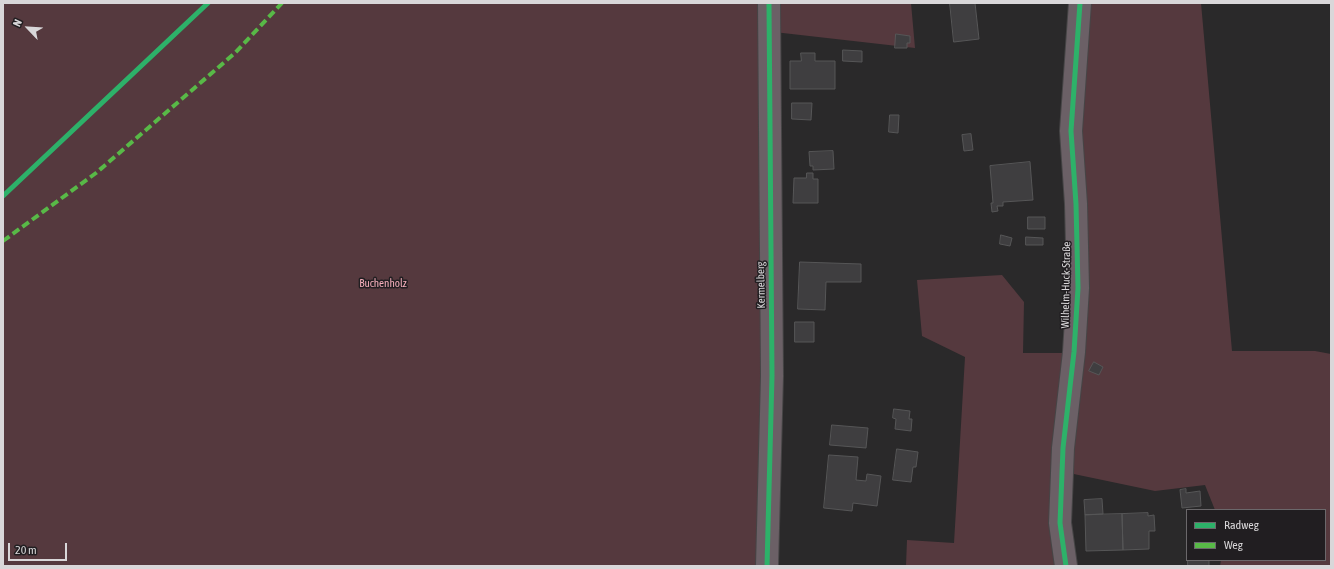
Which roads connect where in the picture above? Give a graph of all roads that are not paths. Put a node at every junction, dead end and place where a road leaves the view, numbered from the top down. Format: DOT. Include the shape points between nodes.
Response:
graph roads {
  1 [pos="769,3"];
  2 [pos="1080,3"];
  3 [pos="767,566"];
  4 [pos="1066,566"];
  1 -- 3 [label="street, Kermelberg" via="772,376"];
  2 -- 4 [label="street, Wilhelm-Huck-Straße" via="1071,131 1078,288 1063,448 1060,523"];
}
